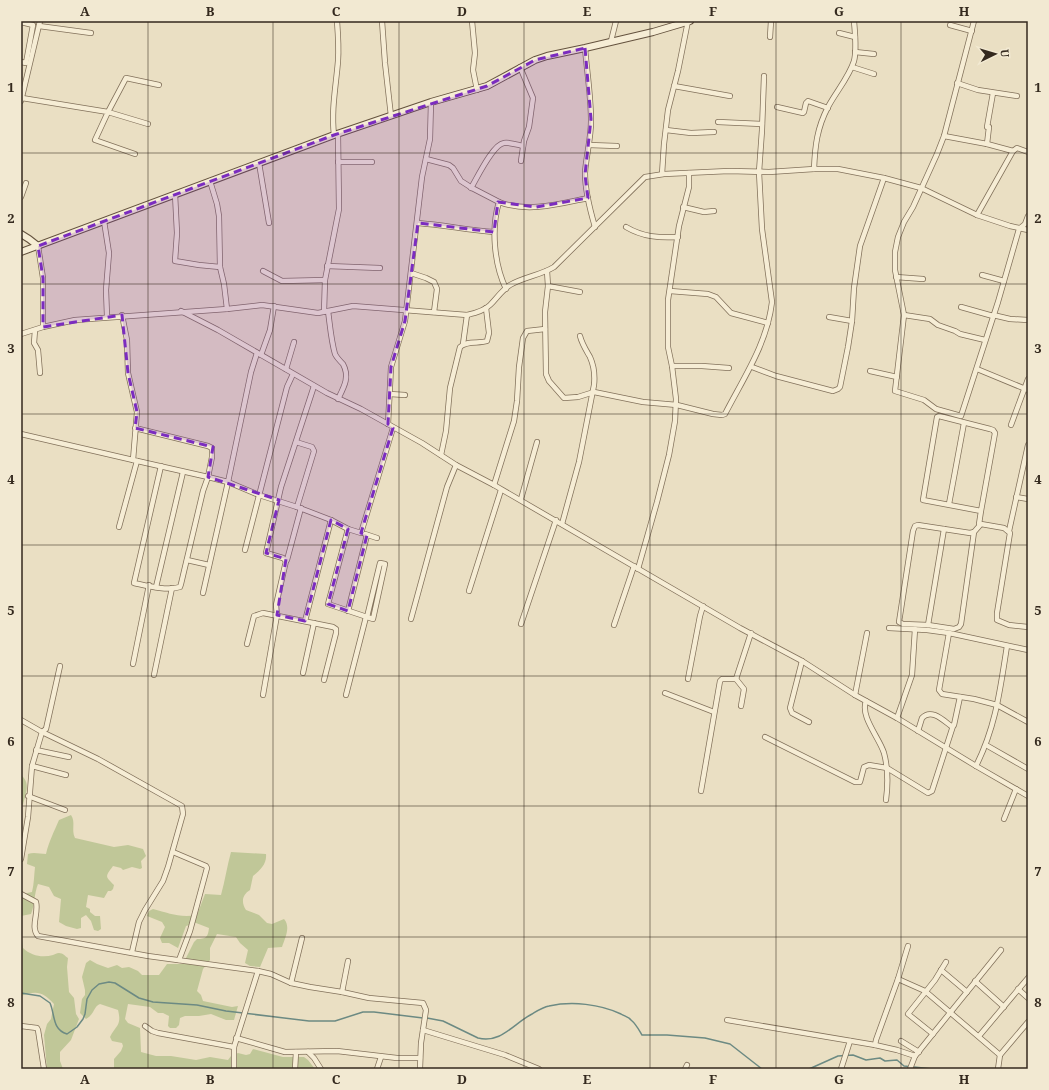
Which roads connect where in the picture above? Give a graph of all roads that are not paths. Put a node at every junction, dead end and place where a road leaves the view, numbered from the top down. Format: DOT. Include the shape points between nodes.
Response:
graph roads {
  1 [pos="337,21"];
  2 [pos="382,21"];
  3 [pos="472,21"];
  4 [pos="616,21"];
  5 [pos="688,21"];
  6 [pos="770,21"];
  7 [pos="854,21"];
  8 [pos="974,21"];
  9 [pos="21,22"];
  10 [pos="34,23"];
  11 [pos="950,24"];
  12 [pos="39,25"];
  13 [pos="972,31"];
  14 [pos="91,33"];
  15 [pos="839,33"];
  16 [pos="770,37"];
  17 [pos="855,37"];
  18 [pos="611,41"];
  19 [pos="586,48"];
  20 [pos="855,52"];
  21 [pos="874,54"];
  22 [pos="25,64"];
  23 [pos="520,67"];
  24 [pos="852,67"];
  25 [pos="874,74"];
  26 [pos="764,76"];
  27 [pos="957,83"];
  28 [pos="159,85"];
  29 [pos="674,86"];
  30 [pos="477,90"];
  31 [pos="993,93"];
  32 [pos="730,96"];
  33 [pos="1017,96"];
  34 [pos="21,100"];
  35 [pos="431,102"];
  36 [pos="776,107"];
  37 [pos="828,108"];
  38 [pos="108,112"];
  39 [pos="391,116"];
  40 [pos="718,122"];
  41 [pos="148,124"];
  42 [pos="762,124"];
  43 [pos="666,130"];
  44 [pos="714,132"];
  45 [pos="336,134"];
  46 [pos="944,136"];
  47 [pos="987,144"];
  48 [pos="589,145"];
  49 [pos="523,146"];
  50 [pos="617,146"];
  51 [pos="1013,151"];
  52 [pos="1028,152"];
  53 [pos="135,154"];
  54 [pos="426,159"];
  55 [pos="521,161"];
  56 [pos="338,162"];
  57 [pos="372,162"];
  58 [pos="259,163"];
  59 [pos="814,169"];
  60 [pos="758,172"];
  61 [pos="689,173"];
  62 [pos="662,174"];
  63 [pos="884,178"];
  64 [pos="210,181"];
  65 [pos="26,183"];
  66 [pos="471,188"];
  67 [pos="921,188"];
  68 [pos="175,194"];
  69 [pos="21,197"];
  70 [pos="588,198"];
  71 [pos="499,202"];
  72 [pos="683,207"];
  73 [pos="714,211"];
  74 [pos="977,214"];
  75 [pos="1028,216"];
  76 [pos="104,221"];
  77 [pos="269,223"];
  78 [pos="418,224"];
  79 [pos="595,227"];
  80 [pos="626,227"];
  81 [pos="1019,229"];
  82 [pos="1028,230"];
  83 [pos="494,232"];
  84 [pos="21,234"];
  85 [pos="678,237"];
  86 [pos="38,246"];
  87 [pos="21,252"];
  88 [pos="220,266"];
  89 [pos="328,266"];
  90 [pos="380,268"];
  91 [pos="263,271"];
  92 [pos="547,271"];
  93 [pos="411,273"];
  94 [pos="982,275"];
  95 [pos="896,277"];
  96 [pos="923,279"];
  97 [pos="325,280"];
  98 [pos="1004,281"];
  99 [pos="548,286"];
  100 [pos="506,288"];
  101 [pos="670,291"];
  102 [pos="580,292"];
  103 [pos="274,306"];
  104 [pos="961,307"];
  105 [pos="486,308"];
  106 [pos="227,309"];
  107 [pos="407,310"];
  108 [pos="182,311"];
  109 [pos="326,311"];
  110 [pos="434,312"];
  111 [pos="122,315"];
  112 [pos="467,315"];
  113 [pos="904,315"];
  114 [pos="993,315"];
  115 [pos="107,316"];
  116 [pos="829,317"];
  117 [pos="1028,320"];
  118 [pos="852,321"];
  119 [pos="768,323"];
  120 [pos="43,327"];
  121 [pos="545,329"];
  122 [pos="35,330"];
  123 [pos="21,334"];
  124 [pos="580,336"];
  125 [pos="985,340"];
  126 [pos="294,342"];
  127 [pos="463,344"];
  128 [pos="259,354"];
  129 [pos="672,366"];
  130 [pos="752,367"];
  131 [pos="730,368"];
  132 [pos="286,369"];
  133 [pos="977,369"];
  134 [pos="870,372"];
  135 [pos="40,373"];
  136 [pos="293,374"];
  137 [pos="897,377"];
  138 [pos="1028,379"];
  139 [pos="314,386"];
  140 [pos="1026,389"];
  141 [pos="594,392"];
  142 [pos="390,394"];
  143 [pos="405,395"];
  144 [pos="338,399"];
  145 [pos="677,405"];
  146 [pos="964,423"];
  147 [pos="388,424"];
  148 [pos="1011,425"];
  149 [pos="135,428"];
  150 [pos="394,428"];
  151 [pos="21,434"];
  152 [pos="296,442"];
  153 [pos="537,442"];
  154 [pos="1028,445"];
  155 [pos="441,456"];
  156 [pos="135,460"];
  157 [pos="456,465"];
  158 [pos="161,466"];
  159 [pos="183,472"];
  160 [pos="208,477"];
  161 [pos="228,482"];
  162 [pos="494,485"];
  163 [pos="501,490"];
  164 [pos="259,495"];
  165 [pos="1016,497"];
  166 [pos="521,499"];
  167 [pos="279,500"];
  168 [pos="1028,500"];
  169 [pos="949,504"];
  170 [pos="299,508"];
  171 [pos="981,511"];
  172 [pos="331,520"];
  173 [pos="556,520"];
  174 [pos="562,524"];
  175 [pos="979,524"];
  176 [pos="119,528"];
  177 [pos="348,529"];
  178 [pos="944,529"];
  179 [pos="1009,531"];
  180 [pos="974,532"];
  181 [pos="364,534"];
  182 [pos="377,538"];
  183 [pos="245,550"];
  184 [pos="187,560"];
  185 [pos="286,561"];
  186 [pos="209,566"];
  187 [pos="636,567"];
  188 [pos="149,585"];
  189 [pos="156,587"];
  190 [pos="172,588"];
  191 [pos="470,591"];
  192 [pos="203,592"];
  193 [pos="703,606"];
  194 [pos="348,611"];
  195 [pos="277,615"];
  196 [pos="367,617"];
  197 [pos="411,619"];
  198 [pos="305,621"];
  199 [pos="314,623"];
  200 [pos="521,624"];
  201 [pos="614,625"];
  202 [pos="928,625"];
  203 [pos="1028,627"];
  204 [pos="889,628"];
  205 [pos="915,629"];
  206 [pos="867,633"];
  207 [pos="949,633"];
  208 [pos="752,634"];
  209 [pos="247,644"];
  210 [pos="1007,646"];
  211 [pos="1028,650"];
  212 [pos="802,661"];
  213 [pos="133,664"];
  214 [pos="60,666"];
  215 [pos="303,673"];
  216 [pos="154,675"];
  217 [pos="688,679"];
  218 [pos="736,679"];
  219 [pos="324,680"];
  220 [pos="665,693"];
  221 [pos="346,694"];
  222 [pos="263,695"];
  223 [pos="856,695"];
  224 [pos="960,697"];
  225 [pos="866,701"];
  226 [pos="998,705"];
  227 [pos="741,706"];
  228 [pos="714,712"];
  229 [pos="897,718"];
  230 [pos="21,720"];
  231 [pos="809,722"];
  232 [pos="1028,722"];
  233 [pos="953,726"];
  234 [pos="42,732"];
  235 [pos="918,732"];
  236 [pos="765,737"];
  237 [pos="986,746"];
  238 [pos="946,747"];
  239 [pos="36,750"];
  240 [pos="69,757"];
  241 [pos="32,766"];
  242 [pos="976,766"];
  243 [pos="887,768"];
  244 [pos="1028,769"];
  245 [pos="66,776"];
  246 [pos="1016,789"];
  247 [pos="701,791"];
  248 [pos="28,796"];
  249 [pos="1028,796"];
  250 [pos="886,800"];
  251 [pos="65,810"];
  252 [pos="1004,819"];
  253 [pos="173,852"];
  254 [pos="21,859"];
  255 [pos="21,894"];
  256 [pos="302,938"];
  257 [pos="908,946"];
  258 [pos="1001,950"];
  259 [pos="132,952"];
  260 [pos="179,960"];
  261 [pos="348,961"];
  262 [pos="946,962"];
  263 [pos="941,970"];
  264 [pos="258,971"];
  265 [pos="1028,978"];
  266 [pos="898,979"];
  267 [pos="975,981"];
  268 [pos="291,983"];
  269 [pos="1018,990"];
  270 [pos="925,991"];
  271 [pos="342,992"];
  272 [pos="967,992"];
  273 [pos="1028,998"];
  274 [pos="1004,1008"];
  275 [pos="950,1013"];
  276 [pos="727,1020"];
  277 [pos="1028,1022"];
  278 [pos="21,1026"];
  279 [pos="145,1026"];
  280 [pos="424,1030"];
  281 [pos="932,1034"];
  282 [pos="979,1036"];
  283 [pos="236,1038"];
  284 [pos="850,1041"];
  285 [pos="901,1042"];
  286 [pos="875,1045"];
  287 [pos="234,1047"];
  288 [pos="296,1052"];
  289 [pos="308,1052"];
  290 [pos="919,1052"];
  291 [pos="1000,1055"];
  292 [pos="915,1056"];
  293 [pos="381,1057"];
  294 [pos="420,1058"];
  295 [pos="44,1069"];
  296 [pos="234,1069"];
  297 [pos="295,1069"];
  298 [pos="321,1069"];
  299 [pos="377,1069"];
  300 [pos="420,1069"];
  301 [pos="539,1069"];
  302 [pos="841,1069"];
  303 [pos="910,1069"];
  304 [pos="998,1069"];
  1 -- 45 [label="street" via="338,61 332,120"];
  2 -- 39 [label="street"];
  3 -- 30 [label="street" via="475,53 473,70"];
  4 -- 18 [label="street"];
  5 -- 18 [label="main road"];
  5 -- 29 [label="street"];
  6 -- 16 [label="street"];
  7 -- 17 [label="street"];
  8 -- 13 [label="street"];
  9 -- 10 [label="street"];
  10 -- 12 [label="street"];
  10 -- 22 [label="street"];
  11 -- 13 [label="street"];
  12 -- 14 [label="street"];
  12 -- 22 [label="street"];
  13 -- 27 [label="street"];
  15 -- 17 [label="street"];
  17 -- 20 [label="street"];
  18 -- 19 [label="main road"];
  19 -- 23 [label="main road" via="547,56"];
  19 -- 48 [label="street" via="591,119"];
  20 -- 21 [label="street"];
  20 -- 24 [label="street"];
  22 -- 34 [label="street"];
  23 -- 30 [label="main road"];
  23 -- 49 [label="street" via="533,98 530,127"];
  24 -- 25 [label="street"];
  24 -- 37 [label="street"];
  26 -- 42 [label="street"];
  27 -- 31 [label="street"];
  27 -- 46 [label="street"];
  28 -- 38 [label="street" via="126,78"];
  29 -- 32 [label="street"];
  29 -- 43 [label="street"];
  30 -- 35 [label="main road"];
  31 -- 33 [label="street"];
  31 -- 47 [label="street"];
  34 -- 38 [label="street"];
  35 -- 39 [label="main road"];
  35 -- 54 [label="street" via="430,139"];
  36 -- 37 [label="street" via="803,113 808,101"];
  37 -- 59 [label="street" via="815,143"];
  38 -- 41 [label="street"];
  38 -- 53 [label="street" via="96,140"];
  39 -- 45 [label="main road"];
  40 -- 42 [label="street"];
  42 -- 60 [label="street"];
  43 -- 44 [label="street"];
  43 -- 62 [label="street"];
  45 -- 56 [label="street"];
  45 -- 58 [label="main road"];
  46 -- 47 [label="street"];
  46 -- 67 [label="street"];
  47 -- 51 [label="street"];
  48 -- 50 [label="street"];
  48 -- 70 [label="street" via="585,174"];
  49 -- 55 [label="street"];
  49 -- 66 [label="street" via="504,143 500,145 480,170"];
  51 -- 52 [label="street" via="1017,148"];
  51 -- 74 [label="street"];
  54 -- 66 [label="street" via="449,165 461,181"];
  54 -- 78 [label="street"];
  56 -- 57 [label="street"];
  56 -- 89 [label="street" via="338,209"];
  58 -- 64 [label="main road"];
  58 -- 77 [label="street"];
  59 -- 60 [label="street"];
  59 -- 63 [label="street" via="838,169"];
  60 -- 61 [label="street"];
  60 -- 119 [label="street" via="762,229 772,302"];
  61 -- 62 [label="street"];
  61 -- 72 [label="street" via="689,187"];
  62 -- 79 [label="street" via="645,178"];
  63 -- 67 [label="street"];
  63 -- 118 [label="street" via="860,246"];
  64 -- 68 [label="main road"];
  64 -- 88 [label="street" via="219,216"];
  65 -- 69 [label="street"];
  66 -- 71 [label="street"];
  67 -- 74 [label="street"];
  67 -- 95 [label="street" via="898,238"];
  68 -- 76 [label="main road"];
  68 -- 88 [label="street" via="175,261"];
  70 -- 71 [label="street" via="536,207"];
  70 -- 79 [label="street"];
  71 -- 83 [label="street"];
  72 -- 73 [label="street" via="704,212"];
  72 -- 85 [label="street"];
  74 -- 81 [label="street"];
  75 -- 81 [label="street" via="1025,224"];
  76 -- 86 [label="main road"];
  76 -- 115 [label="street" via="109,252"];
  78 -- 83 [label="street"];
  78 -- 93 [label="street"];
  79 -- 92 [label="street"];
  80 -- 85 [label="street" via="643,235"];
  81 -- 82 [label="street"];
  81 -- 98 [label="street"];
  83 -- 100 [label="street" via="498,265"];
  84 -- 86 [label="main road"];
  85 -- 101 [label="street"];
  86 -- 87 [label="main road"];
  86 -- 120 [label="street" via="43,278"];
  88 -- 106 [label="street"];
  89 -- 90 [label="street"];
  89 -- 97 [label="street"];
  91 -- 97 [label="street" via="282,281"];
  92 -- 99 [label="street"];
  92 -- 100 [label="street"];
  93 -- 107 [label="street"];
  93 -- 110 [label="street" via="434,282 437,289"];
  94 -- 98 [label="street"];
  95 -- 96 [label="street"];
  95 -- 113 [label="street"];
  97 -- 109 [label="street"];
  98 -- 114 [label="street"];
  99 -- 102 [label="street"];
  99 -- 121 [label="street"];
  100 -- 105 [label="street"];
  101 -- 119 [label="street" via="716,296 731,313"];
  101 -- 129 [label="street" via="668,347"];
  103 -- 106 [label="street"];
  103 -- 109 [label="street" via="314,312"];
  103 -- 128 [label="street" via="270,330"];
  104 -- 114 [label="street"];
  105 -- 112 [label="street"];
  105 -- 127 [label="street" via="489,333 487,341"];
  106 -- 108 [label="street"];
  107 -- 109 [label="street" via="353,306"];
  107 -- 110 [label="street"];
  107 -- 142 [label="street" via="406,321 391,367"];
  108 -- 111 [label="street"];
  108 -- 128 [label="street"];
  109 -- 144 [label="street" via="336,355 347,374 347,380"];
  110 -- 112 [label="street"];
  111 -- 115 [label="street"];
  111 -- 149 [label="street" via="127,340 128,373 137,412"];
  112 -- 127 [label="street"];
  113 -- 125 [label="street" via="930,319 960,334"];
  113 -- 137 [label="street"];
  114 -- 117 [label="street"];
  114 -- 125 [label="street"];
  115 -- 120 [label="street"];
  116 -- 118 [label="street"];
  118 -- 130 [label="street" via="840,387 836,391 796,382"];
  119 -- 130 [label="street" via="764,340"];
  120 -- 122 [label="street"];
  121 -- 141 [label="street" via="546,374 549,381 564,398"];
  121 -- 162 [label="street" via="527,331 523,338 514,421"];
  122 -- 123 [label="street"];
  122 -- 135 [label="street" via="34,343 38,350"];
  124 -- 141 [label="street" via="594,370"];
  125 -- 133 [label="street"];
  126 -- 132 [label="street"];
  127 -- 155 [label="street" via="460,347 450,388"];
  128 -- 132 [label="street"];
  128 -- 161 [label="street" via="251,372"];
  129 -- 131 [label="street"];
  129 -- 145 [label="street"];
  130 -- 145 [label="street" via="725,414"];
  132 -- 136 [label="street"];
  133 -- 137 [label="street" via="961,416 936,409 924,400 895,391"];
  133 -- 140 [label="street"];
  134 -- 137 [label="street"];
  136 -- 139 [label="street"];
  136 -- 164 [label="street" via="287,387"];
  138 -- 140 [label="street"];
  139 -- 144 [label="street"];
  139 -- 152 [label="street"];
  140 -- 148 [label="street"];
  141 -- 145 [label="street" via="643,402"];
  141 -- 174 [label="street"];
  142 -- 143 [label="street"];
  142 -- 147 [label="street"];
  144 -- 147 [label="street"];
  145 -- 187 [label="street" via="667,461 649,534"];
  146 -- 169 [label="street"];
  146 -- 169 [label="street" via="937,417 923,500"];
  146 -- 171 [label="street" via="990,429 995,433"];
  147 -- 150 [label="street"];
  149 -- 156 [label="street"];
  149 -- 160 [label="street" via="212,448"];
  150 -- 155 [label="street"];
  150 -- 181 [label="street"];
  151 -- 156 [label="street"];
  152 -- 167 [label="street"];
  152 -- 170 [label="street" via="314,451"];
  153 -- 166 [label="street"];
  154 -- 165 [label="street"];
  155 -- 157 [label="street"];
  156 -- 158 [label="street"];
  156 -- 176 [label="street"];
  157 -- 162 [label="street"];
  157 -- 197 [label="street" via="447,487"];
  158 -- 159 [label="street"];
  158 -- 188 [label="street" via="134,583"];
  159 -- 160 [label="street"];
  159 -- 189 [label="street"];
  160 -- 161 [label="street"];
  160 -- 184 [label="street"];
  161 -- 164 [label="street"];
  161 -- 186 [label="street"];
  162 -- 163 [label="street"];
  163 -- 166 [label="street"];
  163 -- 191 [label="street"];
  164 -- 167 [label="street"];
  164 -- 183 [label="street"];
  165 -- 168 [label="street"];
  165 -- 179 [label="street"];
  166 -- 173 [label="street"];
  167 -- 170 [label="street"];
  167 -- 185 [label="street" via="266,553"];
  169 -- 171 [label="street"];
  170 -- 172 [label="street"];
  170 -- 185 [label="street"];
  171 -- 175 [label="street"];
  172 -- 177 [label="street"];
  172 -- 198 [label="street"];
  173 -- 174 [label="street"];
  173 -- 200 [label="street"];
  174 -- 187 [label="street"];
  175 -- 179 [label="street"];
  175 -- 180 [label="street"];
  177 -- 181 [label="street"];
  177 -- 194 [label="street" via="328,604"];
  178 -- 180 [label="street"];
  178 -- 202 [label="street"];
  178 -- 202 [label="street" via="918,525 913,531 899,622"];
  179 -- 203 [label="street" via="996,616 997,620 1005,624"];
  180 -- 202 [label="street" via="961,624 954,629"];
  181 -- 182 [label="street"];
  181 -- 194 [label="street"];
  184 -- 186 [label="street"];
  184 -- 190 [label="street" via="180,587"];
  185 -- 195 [label="street" via="276,604"];
  186 -- 192 [label="street"];
  187 -- 193 [label="street"];
  187 -- 201 [label="street"];
  188 -- 189 [label="street"];
  188 -- 213 [label="street"];
  189 -- 190 [label="street"];
  190 -- 216 [label="street"];
  193 -- 208 [label="street"];
  193 -- 217 [label="street"];
  194 -- 196 [label="street"];
  195 -- 198 [label="street"];
  195 -- 209 [label="street" via="263,613 254,616"];
  195 -- 222 [label="street"];
  196 -- 196 [label="street" via="373,619 385,564 380,563"];
  196 -- 221 [label="street"];
  198 -- 199 [label="street"];
  199 -- 215 [label="street"];
  199 -- 219 [label="street" via="333,627 336,631"];
  204 -- 205 [label="street"];
  205 -- 207 [label="street"];
  205 -- 229 [label="street" via="912,675"];
  206 -- 223 [label="street"];
  207 -- 210 [label="street"];
  207 -- 224 [label="street" via="939,690 942,694"];
  208 -- 212 [label="street"];
  208 -- 218 [label="street"];
  210 -- 211 [label="street"];
  210 -- 226 [label="street"];
  212 -- 223 [label="street"];
  212 -- 231 [label="street" via="790,708 792,713"];
  214 -- 234 [label="street" via="46,729"];
  218 -- 227 [label="street" via="744,689"];
  218 -- 228 [label="street" via="721,679"];
  220 -- 228 [label="street"];
  223 -- 225 [label="street"];
  224 -- 226 [label="street"];
  224 -- 233 [label="street"];
  225 -- 229 [label="street"];
  225 -- 243 [label="street" via="866,716 883,752"];
  226 -- 232 [label="street"];
  226 -- 237 [label="street"];
  228 -- 247 [label="street"];
  229 -- 235 [label="street"];
  230 -- 234 [label="street"];
  233 -- 235 [label="street" via="934,715 927,714 922,718"];
  233 -- 238 [label="street"];
  234 -- 239 [label="street"];
  234 -- 253 [label="street" via="182,805 183,814"];
  235 -- 238 [label="street"];
  236 -- 243 [label="street" via="855,782 860,782 866,766"];
  237 -- 242 [label="street"];
  237 -- 244 [label="street"];
  238 -- 242 [label="street"];
  238 -- 243 [label="street" via="930,792"];
  239 -- 240 [label="street"];
  239 -- 241 [label="street"];
  241 -- 245 [label="street"];
  241 -- 248 [label="street"];
  242 -- 246 [label="street"];
  243 -- 250 [label="street"];
  246 -- 249 [label="street"];
  246 -- 252 [label="street"];
  248 -- 251 [label="street"];
  248 -- 254 [label="street" via="28,817"];
  253 -- 259 [label="street" via="163,881 139,922"];
  253 -- 260 [label="street" via="207,868 190,932"];
  255 -- 259 [label="street" via="36,902 34,926 38,936"];
  256 -- 268 [label="street"];
  257 -- 266 [label="street"];
  258 -- 267 [label="street"];
  259 -- 260 [label="street"];
  260 -- 264 [label="street"];
  261 -- 271 [label="street"];
  262 -- 263 [label="street"];
  263 -- 270 [label="street"];
  263 -- 272 [label="street"];
  264 -- 268 [label="street"];
  264 -- 283 [label="street"];
  265 -- 269 [label="street"];
  266 -- 270 [label="street"];
  266 -- 286 [label="street"];
  267 -- 272 [label="street"];
  267 -- 274 [label="street"];
  268 -- 271 [label="street"];
  269 -- 273 [label="street"];
  269 -- 274 [label="street"];
  270 -- 275 [label="street"];
  270 -- 281 [label="street" via="908,1014"];
  271 -- 280 [label="street" via="370,998 423,1003 426,1010"];
  272 -- 275 [label="street"];
  274 -- 282 [label="street"];
  275 -- 281 [label="street"];
  275 -- 282 [label="street"];
  276 -- 284 [label="street"];
  277 -- 291 [label="street"];
  278 -- 295 [label="street" via="37,1028"];
  279 -- 287 [label="street" via="158,1033"];
  280 -- 294 [label="street"];
  280 -- 301 [label="street" via="505,1055"];
  281 -- 290 [label="street"];
  282 -- 291 [label="street"];
  283 -- 287 [label="street"];
  283 -- 288 [label="street" via="271,1049"];
  284 -- 286 [label="street"];
  284 -- 302 [label="street"];
  285 -- 290 [label="street"];
  286 -- 292 [label="street"];
  287 -- 296 [label="street"];
  288 -- 289 [label="street"];
  288 -- 297 [label="street"];
  289 -- 293 [label="street" via="337,1051"];
  289 -- 298 [label="street"];
  290 -- 292 [label="street"];
  291 -- 304 [label="street"];
  292 -- 303 [label="street"];
  293 -- 294 [label="street"];
  293 -- 299 [label="street"];
  294 -- 300 [label="street"];
}
